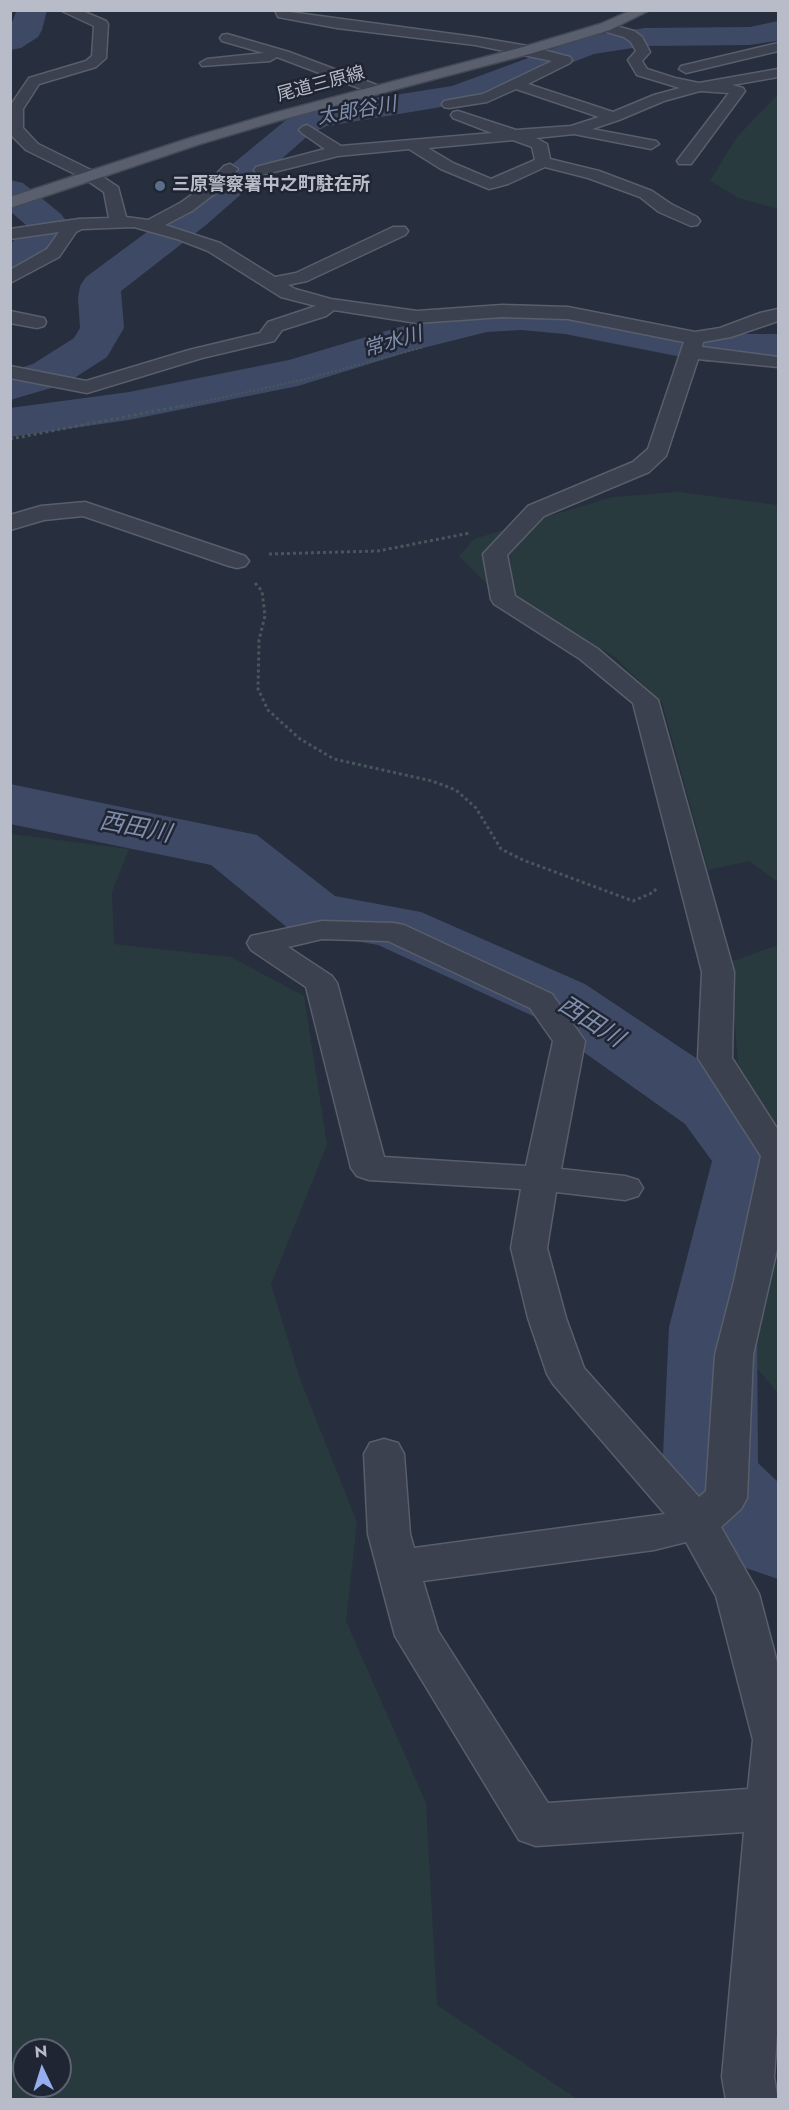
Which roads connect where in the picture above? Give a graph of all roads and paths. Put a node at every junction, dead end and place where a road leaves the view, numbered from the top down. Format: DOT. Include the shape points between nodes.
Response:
graph roads {
  1 [pos="66,10"];
  2 [pos="281,10"];
  3 [pos="644,10"];
  4 [pos="112,12"];
  5 [pos="84,16"];
  6 [pos="605,27"];
  7 [pos="420,33"];
  8 [pos="227,38"];
  9 [pos="378,45"];
  10 [pos="778,47"];
  11 [pos="528,50"];
  12 [pos="284,55"];
  13 [pos="207,63"];
  14 [pos="778,73"];
  15 [pos="655,76"];
  16 [pos="518,85"];
  17 [pos="699,87"];
  18 [pos="377,90"];
  19 [pos="13,109"];
  20 [pos="614,117"];
  21 [pos="572,129"];
  22 [pos="307,130"];
  23 [pos="520,135"];
  24 [pos="411,144"];
  25 [pos="651,144"];
  26 [pos="338,152"];
  27 [pos="685,161"];
  28 [pos="543,162"];
  29 [pos="230,169"];
  30 [pos="262,170"];
  31 [pos="91,176"];
  32 [pos="10,204"];
  33 [pos="691,221"];
  34 [pos="118,222"];
  35 [pos="79,224"];
  36 [pos="156,227"];
  37 [pos="399,231"];
  38 [pos="14,233"];
  39 [pos="10,278"];
  40 [pos="271,283"];
  41 [pos="331,304"];
  42 [pos="778,315"];
  43 [pos="10,317"];
  44 [pos="37,322"];
  45 [pos="692,345"];
  46 [pos="427,346"];
  47 [pos="776,362"];
  48 [pos="16,373"];
  49 [pos="10,439"];
  50 [pos="10,523"];
  51 [pos="471,533"];
  52 [pos="237,561"];
  53 [pos="683,841"];
  54 [pos="541,1179"];
  55 [pos="626,1188"];
  56 [pos="384,1454"];
  57 [pos="697,1523"];
  58 [pos="398,1567"];
  59 [pos="770,1809"];
  60 [pos="753,2100"];
  1 -- 5 [label="street"];
  2 -- 7 [label="street" via="283,14 337,24"];
  3 -- 6 [label="main road, 尾道三原線"];
  4 -- 5 [label="street"];
  5 -- 19 [label="street" via="101,24 99,58 34,81"];
  6 -- 11 [label="main road, 尾道三原線"];
  6 -- 15 [label="street" via="633,37 644,52 635,60 642,72"];
  7 -- 9 [label="street"];
  7 -- 11 [label="street"];
  8 -- 12 [label="street"];
  10 -- 15 [label="street"];
  11 -- 16 [label="street" via="565,60 521,80"];
  11 -- 18 [label="main road, 尾道三原線"];
  12 -- 13 [label="street"];
  12 -- 18 [label="street"];
  14 -- 17 [label="street"];
  15 -- 17 [label="street"];
  16 -- 20 [label="street"];
  16 -- 23 [label="street" via="454,109"];
  17 -- 20 [label="street"];
  17 -- 27 [label="street" via="738,91"];
  18 -- 31 [label="main road, 尾道三原線" via="216,135"];
  19 -- 31 [label="street" via="18,135 32,147"];
  20 -- 21 [label="street"];
  21 -- 23 [label="street"];
  21 -- 25 [label="street"];
  22 -- 26 [label="street"];
  23 -- 24 [label="street"];
  23 -- 28 [label="street" via="539,144"];
  24 -- 26 [label="street"];
  24 -- 28 [label="street" via="447,166 489,184"];
  26 -- 30 [label="street"];
  28 -- 33 [label="street" via="593,174 646,194"];
  29 -- 36 [label="street" via="212,188"];
  31 -- 32 [label="main road, 尾道三原線"];
  31 -- 34 [label="street" via="112,190"];
  34 -- 35 [label="street"];
  34 -- 36 [label="street"];
  35 -- 38 [label="street"];
  35 -- 39 [label="street" via="70,228 52,253"];
  36 -- 40 [label="street" via="214,247"];
  37 -- 40 [label="street" via="301,277"];
  40 -- 41 [label="street" via="288,293"];
  41 -- 45 [label="street" via="417,317 502,311 568,313"];
  41 -- 48 [label="street" via="319,312 275,326 267,337 87,387"];
  42 -- 45 [label="street"];
  43 -- 44 [label="street"];
  45 -- 47 [label="street"];
  45 -- 53 [label="street" via="658,451 641,467 536,511 495,554 503,599 589,654 645,700"];
  46 -- 49 [label="path" via="306,379"];
  50 -- 52 [label="street" via="40,513 85,508"];
  51 -- 52 [label="path" via="378,551 277,553"];
  52 -- 53 [label="path" via="262,591 265,615 259,640 258,689 268,710 300,739 334,759 456,790 476,808 501,849 633,901 654,892 667,868 665,845"];
  53 -- 57 [label="street" via="718,972 715,1058 778,1156 734,1355 726,1498"];
  54 -- 54 [label="street" via="369,1168 321,982 262,943 322,930 393,932 541,1001 569,1041"];
  54 -- 55 [label="street"];
  54 -- 57 [label="street" via="529,1248 567,1374"];
  56 -- 58 [label="street" via="389,1534"];
  57 -- 58 [label="street" via="654,1533"];
  57 -- 59 [label="street" via="737,1594 776,1740"];
  58 -- 59 [label="street" via="417,1636 536,1825"];
  59 -- 60 [label="street" via="748,2077"];
}
